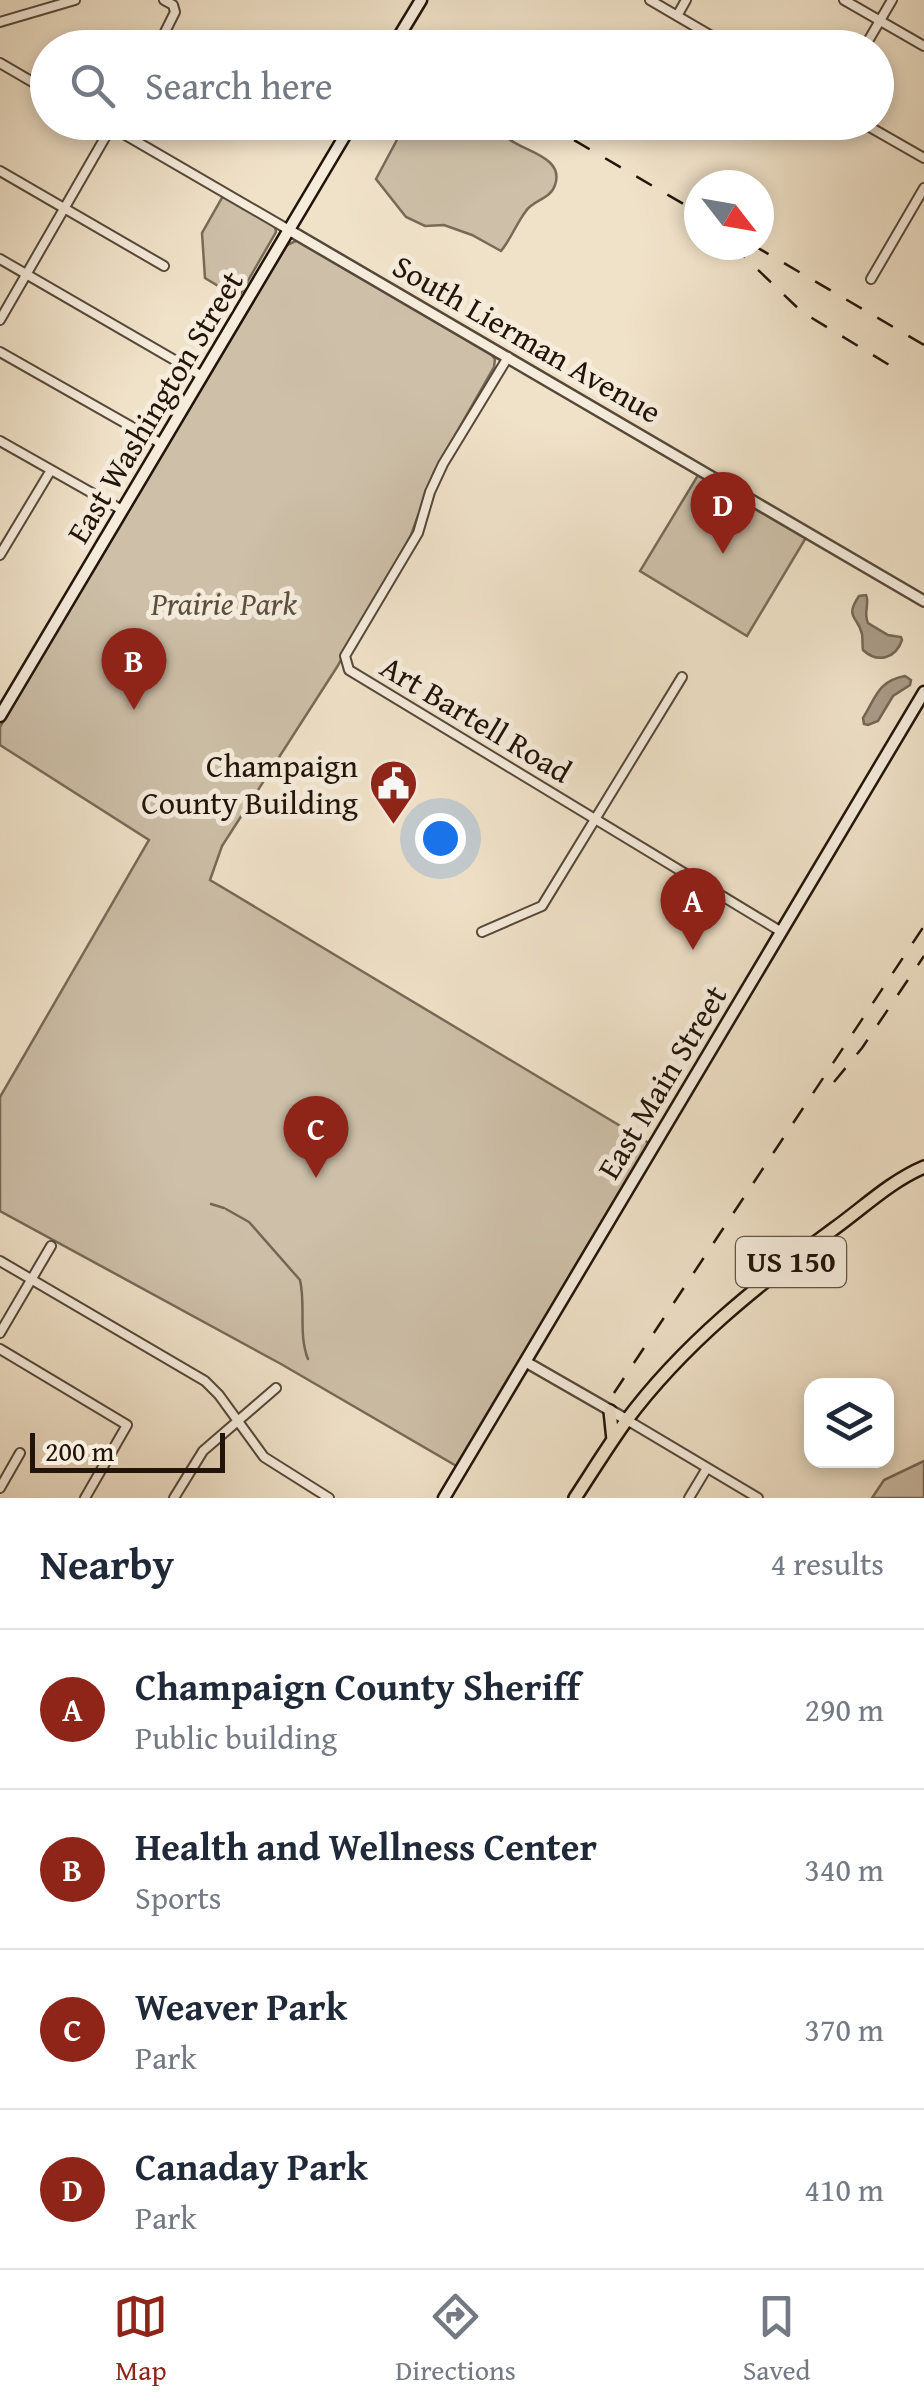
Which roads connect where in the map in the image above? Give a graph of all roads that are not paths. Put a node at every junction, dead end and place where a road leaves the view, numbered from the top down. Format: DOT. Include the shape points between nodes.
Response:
graph roads {
  1 [pos="75,0"];
  2 [pos="164,0"];
  3 [pos="423,0"];
  4 [pos="650,0"];
  5 [pos="686,0"];
  6 [pos="844,0"];
  7 [pos="892,0"];
  8 [pos="677,16"];
  9 [pos="880,20"];
  10 [pos="0,22"];
  11 [pos="166,30"];
  12 [pos="406,30"];
  13 [pos="701,30"];
  14 [pos="874,30"];
  15 [pos="924,46"];
  16 [pos="0,63"];
  17 [pos="30,80"];
  18 [pos="102,140"];
  19 [pos="137,140"];
  20 [pos="339,140"];
  21 [pos="892,140"];
  22 [pos="924,158"];
  23 [pos="0,170"];
  24 [pos="924,188"];
  25 [pos="66,207"];
  26 [pos="286,229"];
  27 [pos="0,259"];
  28 [pos="164,266"];
  29 [pos="26,274"];
  30 [pos="871,278"];
  31 [pos="0,320"];
  32 [pos="0,352"];
  33 [pos="508,357"];
  34 [pos="200,375"];
  35 [pos="0,441"];
  36 [pos="160,443"];
  37 [pos="51,470"];
  38 [pos="120,509"];
  39 [pos="0,555"];
  40 [pos="924,601"];
  41 [pos="682,677"];
  42 [pos="924,692"];
  43 [pos="0,704"];
  44 [pos="0,716"];
  45 [pos="594,820"];
  46 [pos="780,931"];
  47 [pos="482,932"];
  48 [pos="924,1167"];
  49 [pos="51,1246"];
  50 [pos="0,1261"];
  51 [pos="31,1279"];
  52 [pos="0,1333"];
  53 [pos="0,1350"];
  54 [pos="526,1362"];
  55 [pos="276,1388"];
  56 [pos="610,1411"];
  57 [pos="238,1420"];
  58 [pos="627,1420"];
  59 [pos="613,1440"];
  60 [pos="20,1454"];
  61 [pos="707,1468"];
  62 [pos="0,1488"];
  63 [pos="85,1498"];
  64 [pos="174,1498"];
  65 [pos="329,1498"];
  66 [pos="444,1498"];
  67 [pos="575,1498"];
  68 [pos="689,1498"];
  69 [pos="758,1498"];
  1 -- 10 [label="street"];
  2 -- 11 [label="street" via="175,12"];
  3 -- 12 [label="main road"];
  4 -- 8 [label="street"];
  5 -- 8 [label="street"];
  6 -- 9 [label="street"];
  7 -- 9 [label="street"];
  8 -- 13 [label="street"];
  9 -- 14 [label="street"];
  9 -- 15 [label="street"];
  16 -- 17 [label="street"];
  18 -- 25 [label="street"];
  19 -- 26 [label="street, South Lierman Avenue"];
  20 -- 26 [label="main road, East Washington Street"];
  21 -- 22 [label="street"];
  23 -- 25 [label="street"];
  24 -- 30 [label="street"];
  25 -- 28 [label="street"];
  25 -- 29 [label="street"];
  26 -- 33 [label="street, South Lierman Avenue"];
  26 -- 34 [label="main road, East Washington Street"];
  27 -- 29 [label="street"];
  29 -- 31 [label="street"];
  29 -- 34 [label="street"];
  32 -- 36 [label="street"];
  33 -- 40 [label="street, South Lierman Avenue"];
  33 -- 45 [label="street, Art Bartell Road" via="443,464 418,533 345,660 351,672"];
  34 -- 36 [label="main road, East Washington Street"];
  35 -- 37 [label="street"];
  36 -- 38 [label="main road, East Washington Street"];
  37 -- 38 [label="street"];
  37 -- 39 [label="street"];
  38 -- 43 [label="main road, East Washington Street"];
  38 -- 44 [label="main road, East Washington Street"];
  41 -- 45 [label="street"];
  42 -- 46 [label="main road, East Main Street"];
  45 -- 46 [label="street, Art Bartell Road"];
  45 -- 47 [label="street" via="542,906"];
  46 -- 54 [label="main road, East Main Street"];
  48 -- 58 [label="main road, US 150" via="738,1305"];
  49 -- 51 [label="street"];
  50 -- 51 [label="street"];
  51 -- 52 [label="street"];
  51 -- 57 [label="street" via="205,1381"];
  53 -- 63 [label="street" via="127,1426"];
  54 -- 56 [label="street"];
  54 -- 66 [label="main road, East Main Street"];
  55 -- 57 [label="street"];
  56 -- 58 [label="street"];
  56 -- 59 [label="main road"];
  57 -- 64 [label="street" via="203,1451"];
  57 -- 65 [label="street" via="264,1457"];
  58 -- 59 [label="main road, US 150"];
  58 -- 61 [label="street"];
  59 -- 67 [label="main road, US 150"];
  60 -- 62 [label="street"];
  61 -- 68 [label="street"];
  61 -- 69 [label="street"];
}
